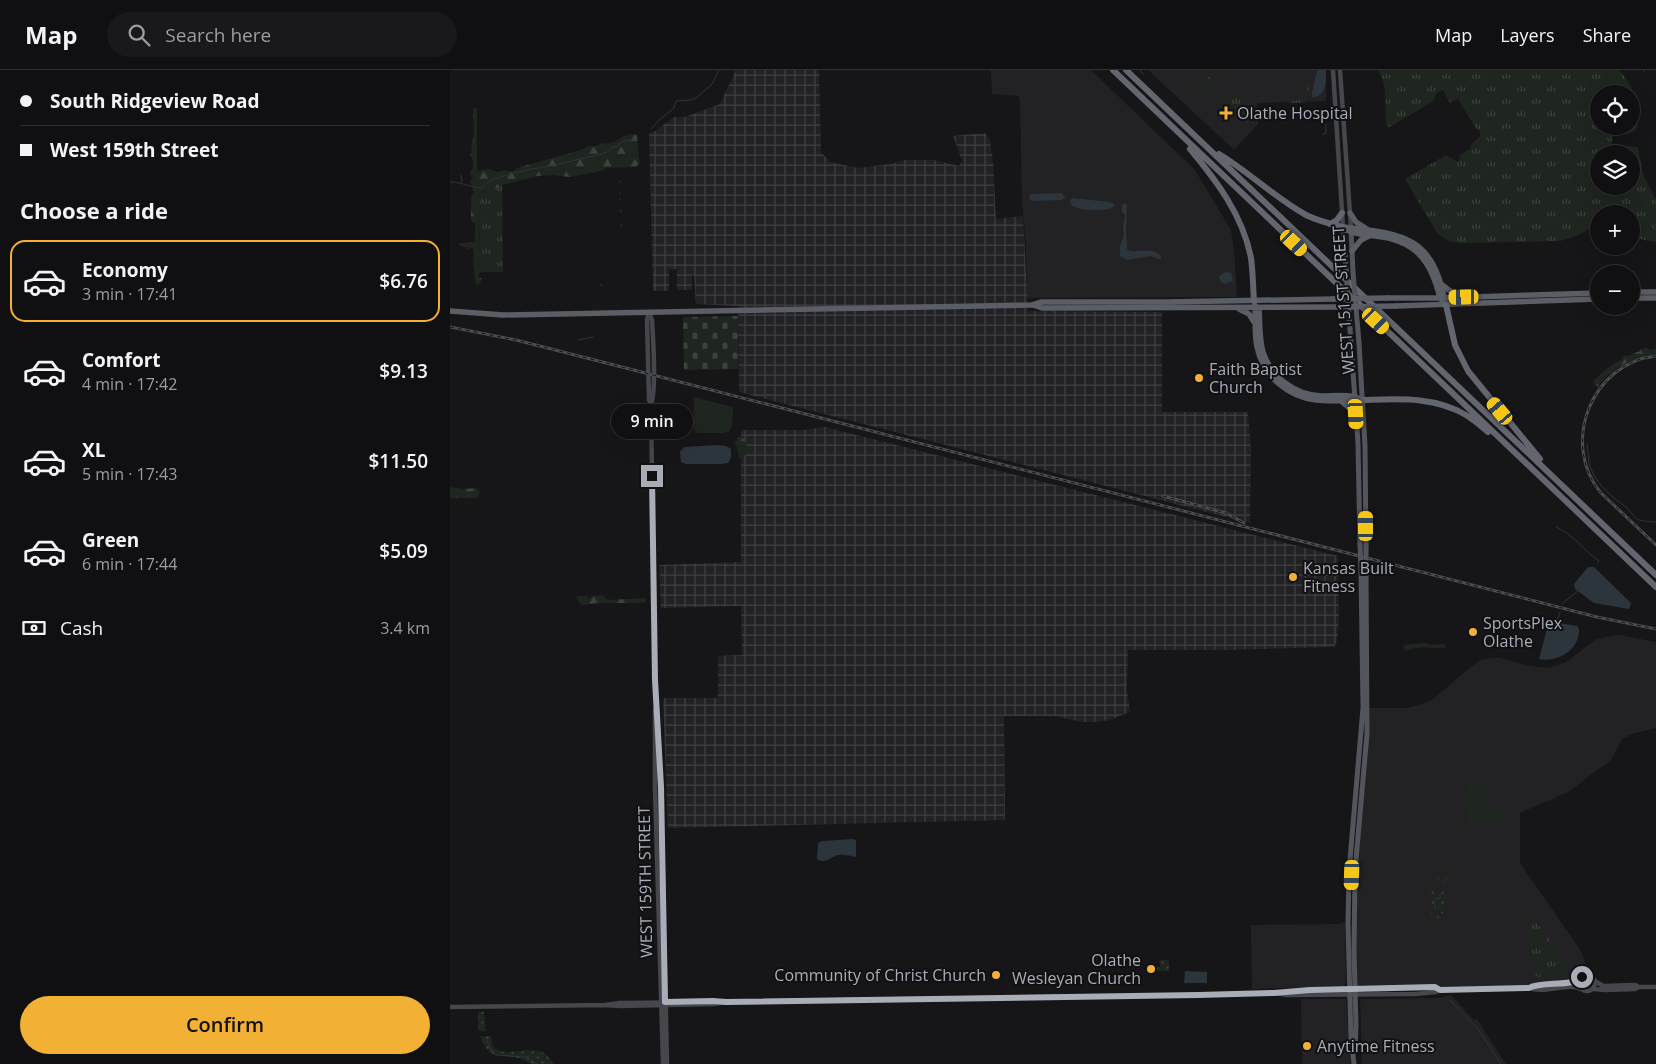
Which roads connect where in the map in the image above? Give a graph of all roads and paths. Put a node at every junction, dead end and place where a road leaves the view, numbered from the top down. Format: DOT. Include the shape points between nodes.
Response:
graph roads {
  1 [pos="1113,70"];
  2 [pos="1126,70"];
  3 [pos="1333,70"];
  4 [pos="1340,70"];
  5 [pos="1172,126"];
  6 [pos="1209,148"];
  7 [pos="1346,213"];
  8 [pos="1330,224"];
  9 [pos="1348,229"];
  10 [pos="1370,233"];
  11 [pos="1352,251"];
  12 [pos="1441,284"];
  13 [pos="1590,292"];
  14 [pos="1640,292"];
  15 [pos="1656,292"];
  16 [pos="1464,297"];
  17 [pos="1442,298"];
  18 [pos="1590,298"];
  19 [pos="1640,298"];
  20 [pos="1656,298"];
  21 [pos="1254,301"];
  22 [pos="1032,305"];
  23 [pos="1446,305"];
  24 [pos="1271,307"];
  25 [pos="1238,308"];
  26 [pos="1257,308"];
  27 [pos="450,311"];
  28 [pos="649,312"];
  29 [pos="1259,319"];
  30 [pos="1255,324"];
  31 [pos="1358,398"];
  32 [pos="1340,400"];
  33 [pos="1356,414"];
  34 [pos="1499,437"];
  35 [pos="1557,480"];
  36 [pos="1363,544"];
  37 [pos="1656,576"];
  38 [pos="1656,587"];
  39 [pos="1365,708"];
  40 [pos="1350,856"];
  41 [pos="1354,894"];
  42 [pos="1348,897"];
  43 [pos="1354,940"];
  44 [pos="1580,980"];
  45 [pos="1595,981"];
  46 [pos="1639,987"];
  47 [pos="1656,987"];
  48 [pos="1529,988"];
  49 [pos="1581,988"];
  50 [pos="1593,989"];
  51 [pos="1352,992"];
  52 [pos="663,1004"];
  53 [pos="450,1007"];
  54 [pos="1354,1063"];
  55 [pos="663,1064"];
  56 [pos="667,1064"];
  1 -- 5 [label="highway"];
  2 -- 6 [label="highway"];
  3 -- 7 [label="main road, WEST 151ST STREET"];
  4 -- 7 [label="main road, WEST 151ST STREET"];
  5 -- 21 [label="highway" via="1206,168 1239,219 1251,258"];
  5 -- 34 [label="highway"];
  6 -- 8 [label="highway" via="1301,212"];
  6 -- 35 [label="highway"];
  7 -- 8 [label="highway"];
  7 -- 9 [label="main road, WEST 151ST STREET"];
  7 -- 10 [label="highway"];
  8 -- 9 [label="highway"];
  9 -- 10 [label="highway"];
  9 -- 11 [label="main road, WEST 151ST STREET"];
  9 -- 31 [label="main road, WEST 151ST STREET, bridge" via="1344,240"];
  10 -- 11 [label="highway"];
  10 -- 12 [label="highway" via="1393,234 1415,244 1432,262"];
  10 -- 17 [label="highway" via="1393,238 1417,251 1433,272"];
  11 -- 31 [label="main road, WEST 151ST STREET, bridge"];
  12 -- 16 [label="highway"];
  12 -- 17 [label="highway"];
  13 -- 16 [label="highway"];
  14 -- 15 [label="highway"];
  16 -- 17 [label="highway"];
  17 -- 21 [label="highway, bridge"];
  17 -- 23 [label="highway"];
  18 -- 23 [label="highway"];
  19 -- 20 [label="highway"];
  21 -- 22 [label="highway" via="1042,302"];
  21 -- 26 [label="highway"];
  22 -- 25 [label="highway" via="1042,308"];
  22 -- 28 [label="highway"];
  23 -- 24 [label="highway, bridge"];
  23 -- 35 [label="highway" via="1455,345 1468,371"];
  24 -- 26 [label="highway"];
  24 -- 29 [label="highway"];
  25 -- 26 [label="highway"];
  25 -- 30 [label="highway" via="1249,314"];
  26 -- 29 [label="highway"];
  26 -- 30 [label="highway"];
  27 -- 28 [label="highway" via="503,315"];
  28 -- 52 [label="main road, WEST 159TH STREET" via="655,787"];
  29 -- 31 [label="highway" via="1266,359 1285,383 1312,395"];
  30 -- 32 [label="highway" via="1261,359 1280,384 1307,399"];
  31 -- 32 [label="highway"];
  31 -- 33 [label="main road, WEST 151ST STREET"];
  31 -- 34 [label="highway" via="1437,403 1464,414"];
  31 -- 36 [label="main road, WEST 151ST STREET" via="1366,471"];
  32 -- 33 [label="highway"];
  33 -- 36 [label="main road, WEST 151ST STREET"];
  34 -- 38 [label="highway"];
  35 -- 37 [label="highway"];
  36 -- 39 [label="main road, WEST 151ST STREET, bridge"];
  39 -- 40 [label="main road"];
  39 -- 41 [label="main road" via="1365,763"];
  40 -- 41 [label="main road" via="1353,862 1351,892"];
  40 -- 42 [label="main road"];
  41 -- 43 [label="main road"];
  42 -- 43 [label="main road" via="1352,905"];
  42 -- 51 [label="main road"];
  43 -- 51 [label="main road"];
  44 -- 45 [label="main road" via="1588,975"];
  44 -- 48 [label="main road"];
  44 -- 49 [label="main road"];
  45 -- 46 [label="main road" via="1603,986 1635,984"];
  45 -- 50 [label="main road"];
  46 -- 47 [label="main road"];
  46 -- 50 [label="main road"];
  48 -- 49 [label="main road"];
  48 -- 51 [label="main road" via="1440,990 1436,987"];
  49 -- 50 [label="main road"];
  51 -- 52 [label="main road" via="1310,990"];
  51 -- 54 [label="main road" via="1356,1032"];
  52 -- 53 [label="main road"];
  52 -- 55 [label="main road, WEST 159TH STREET"];
  52 -- 56 [label="main road, WEST 159TH STREET"];
}
